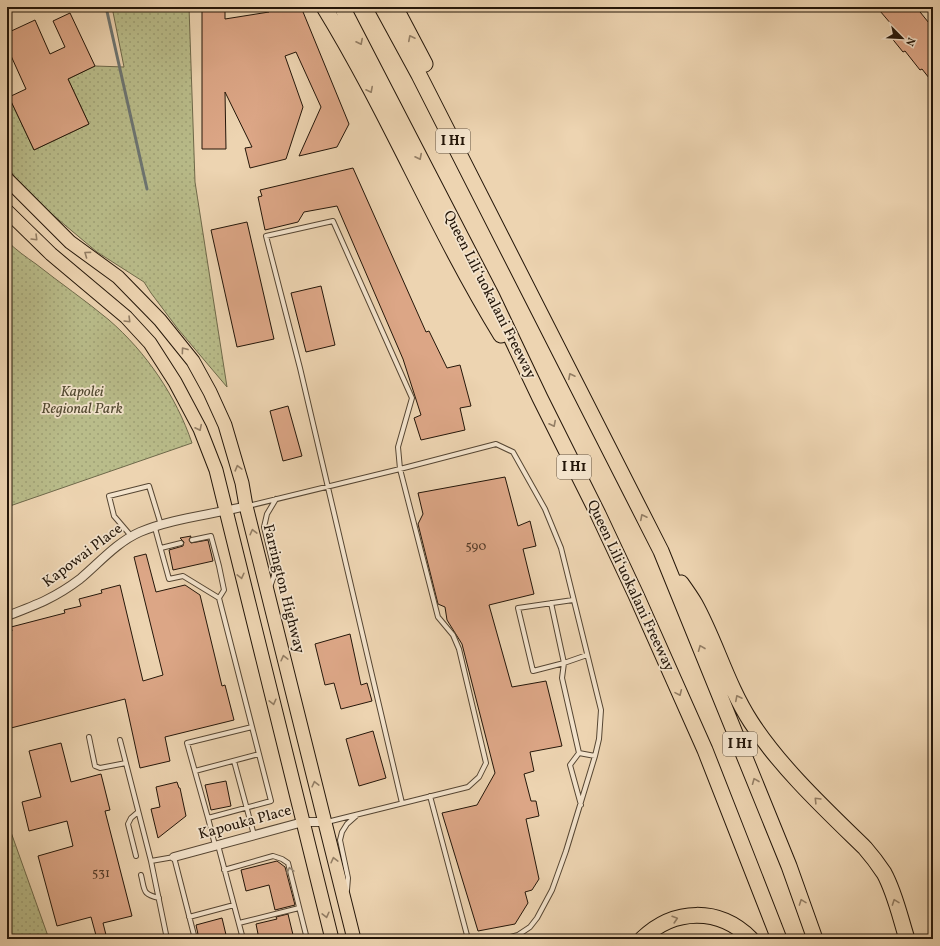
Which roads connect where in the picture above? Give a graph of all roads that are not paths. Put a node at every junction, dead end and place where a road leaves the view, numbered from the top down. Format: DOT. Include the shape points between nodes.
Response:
graph roads {
  1 [pos="324,7"];
  2 [pos="342,7"];
  3 [pos="382,7"];
  4 [pos="395,7"];
  5 [pos="7,179"];
  6 [pos="7,211"];
  7 [pos="521,276"];
  8 [pos="540,398"];
  9 [pos="400,469"];
  10 [pos="327,486"];
  11 [pos="276,499"];
  12 [pos="246,506"];
  13 [pos="225,511"];
  14 [pos="158,527"];
  15 [pos="132,537"];
  16 [pos="192,540"];
  17 [pos="181,543"];
  18 [pos="161,548"];
  19 [pos="661,551"];
  20 [pos="268,594"];
  21 [pos="219,598"];
  22 [pos="573,600"];
  23 [pos="551,603"];
  24 [pos="7,616"];
  25 [pos="587,655"];
  26 [pos="564,662"];
  27 [pos="252,727"];
  28 [pos="89,737"];
  29 [pos="120,740"];
  30 [pos="579,753"];
  31 [pos="259,754"];
  32 [pos="595,756"];
  33 [pos="234,761"];
  34 [pos="126,763"];
  35 [pos="195,771"];
  36 [pos="430,796"];
  37 [pos="402,803"];
  38 [pos="581,806"];
  39 [pos="246,808"];
  40 [pos="138,812"];
  41 [pos="356,815"];
  42 [pos="208,818"];
  43 [pos="303,822"];
  44 [pos="325,822"];
  45 [pos="254,835"];
  46 [pos="216,845"];
  47 [pos="136,856"];
  48 [pos="174,857"];
  49 [pos="151,861"];
  50 [pos="224,870"];
  51 [pos="141,875"];
  52 [pos="159,898"];
  53 [pos="344,902"];
  54 [pos="234,905"];
  55 [pos="299,908"];
  56 [pos="189,917"];
  57 [pos="239,923"];
  58 [pos="167,939"];
  59 [pos="195,939"];
  60 [pos="243,939"];
  61 [pos="307,939"];
  62 [pos="332,939"];
  63 [pos="354,939"];
  64 [pos="468,939"];
  65 [pos="503,939"];
  66 [pos="642,939"];
  67 [pos="751,939"];
  68 [pos="779,939"];
  69 [pos="815,939"];
  70 [pos="907,939"];
  1 -- 8 [label="highway, one-way" via="360,70 478,298"];
  2 -- 8 [label="highway, Queen Liliʻuokalani Freeway / I H1, one-way" via="492,297"];
  3 -- 7 [label="highway, I H1" via="419,74"];
  7 -- 4 [label="highway, one-way" via="458,130"];
  12 -- 5 [label="main road, Farrington Highway, one-way" via="242,483 224,425 210,392 177,341 118,277 70,242"];
  6 -- 13 [label="main road, one-way" via="51,254 126,317 150,343 175,382 200,429 216,470"];
  19 -- 7 [label="highway, I H1, one-way"];
  8 -- 68 [label="highway, Queen Liliʻuokalani Freeway / I H1, one-way" via="598,514 705,750"];
  9 -- 10 [label="lane"];
  9 -- 10 [label="lane" via="398,447 412,398 333,222 266,236"];
  9 -- 22 [label="lane" via="496,444 513,452 545,509 561,548"];
  9 -- 36 [label="lane" via="438,617 453,635 459,649 486,764 479,777 468,786"];
  10 -- 11 [label="lane"];
  10 -- 37 [label="lane"];
  11 -- 12 [label="lane"];
  11 -- 20 [label="lane" via="267,514 264,527 274,569"];
  12 -- 13 [label="street, Kapowai Place"];
  20 -- 12 [label="main road, Farrington Highway, one-way"];
  13 -- 14 [label="street, Kapowai Place"];
  13 -- 43 [label="main road, one-way"];
  14 -- 15 [label="street, Kapowai Place"];
  14 -- 15 [label="lane" via="149,486 109,496 114,516"];
  14 -- 18 [label="lane"];
  15 -- 24 [label="street, Kapowai Place" via="59,594"];
  16 -- 21 [label="lane" via="211,536 224,590"];
  17 -- 18 [label="lane"];
  18 -- 21 [label="lane" via="170,579 183,576"];
  69 -- 19 [label="highway, I H1, one-way" via="780,844"];
  70 -- 19 [label="highway, one-way" via="891,890 875,861 787,768 750,721 695,604"];
  44 -- 20 [label="main road, Farrington Highway, one-way"];
  21 -- 27 [label="lane"];
  22 -- 23 [label="lane"];
  22 -- 25 [label="lane"];
  23 -- 26 [label="lane"];
  23 -- 26 [label="lane" via="518,608 533,671"];
  25 -- 26 [label="lane"];
  25 -- 32 [label="lane" via="601,710"];
  26 -- 30 [label="lane" via="562,678"];
  27 -- 31 [label="lane"];
  27 -- 35 [label="lane" via="187,743"];
  28 -- 34 [label="lane" via="95,766 100,768"];
  29 -- 34 [label="lane"];
  30 -- 32 [label="lane"];
  30 -- 38 [label="lane" via="570,765"];
  31 -- 33 [label="lane"];
  31 -- 39 [label="lane" via="271,801"];
  32 -- 38 [label="lane"];
  33 -- 35 [label="lane"];
  33 -- 39 [label="lane"];
  34 -- 40 [label="lane"];
  35 -- 42 [label="lane"];
  36 -- 37 [label="lane"];
  36 -- 64 [label="lane"];
  37 -- 41 [label="lane"];
  38 -- 65 [label="lane" via="552,890 537,918 530,927 518,935"];
  39 -- 42 [label="lane"];
  39 -- 45 [label="lane"];
  40 -- 47 [label="lane" via="128,824"];
  40 -- 49 [label="lane"];
  41 -- 44 [label="lane"];
  41 -- 53 [label="lane" via="347,824 340,840 348,878"];
  42 -- 46 [label="lane"];
  43 -- 44 [label="street, Kapouka Place"];
  43 -- 45 [label="street, Kapouka Place"];
  43 -- 62 [label="main road, one-way"];
  53 -- 44 [label="main road, Farrington Highway, one-way"];
  45 -- 46 [label="street, Kapouka Place"];
  46 -- 48 [label="street, Kapouka Place"];
  46 -- 50 [label="lane"];
  48 -- 49 [label="lane"];
  48 -- 56 [label="lane"];
  49 -- 52 [label="lane"];
  50 -- 54 [label="lane"];
  55 -- 50 [label="lane, one-way" via="288,863 282,858 273,856"];
  51 -- 52 [label="lane" via="145,893"];
  52 -- 58 [label="lane"];
  53 -- 63 [label="main road, Farrington Highway"];
  54 -- 56 [label="lane"];
  54 -- 57 [label="lane"];
  55 -- 57 [label="lane"];
  55 -- 61 [label="lane"];
  56 -- 59 [label="lane"];
  57 -- 60 [label="lane"];
  66 -- 67 [label="highway, one-way" via="671,920 697,915 724,921"];
}
